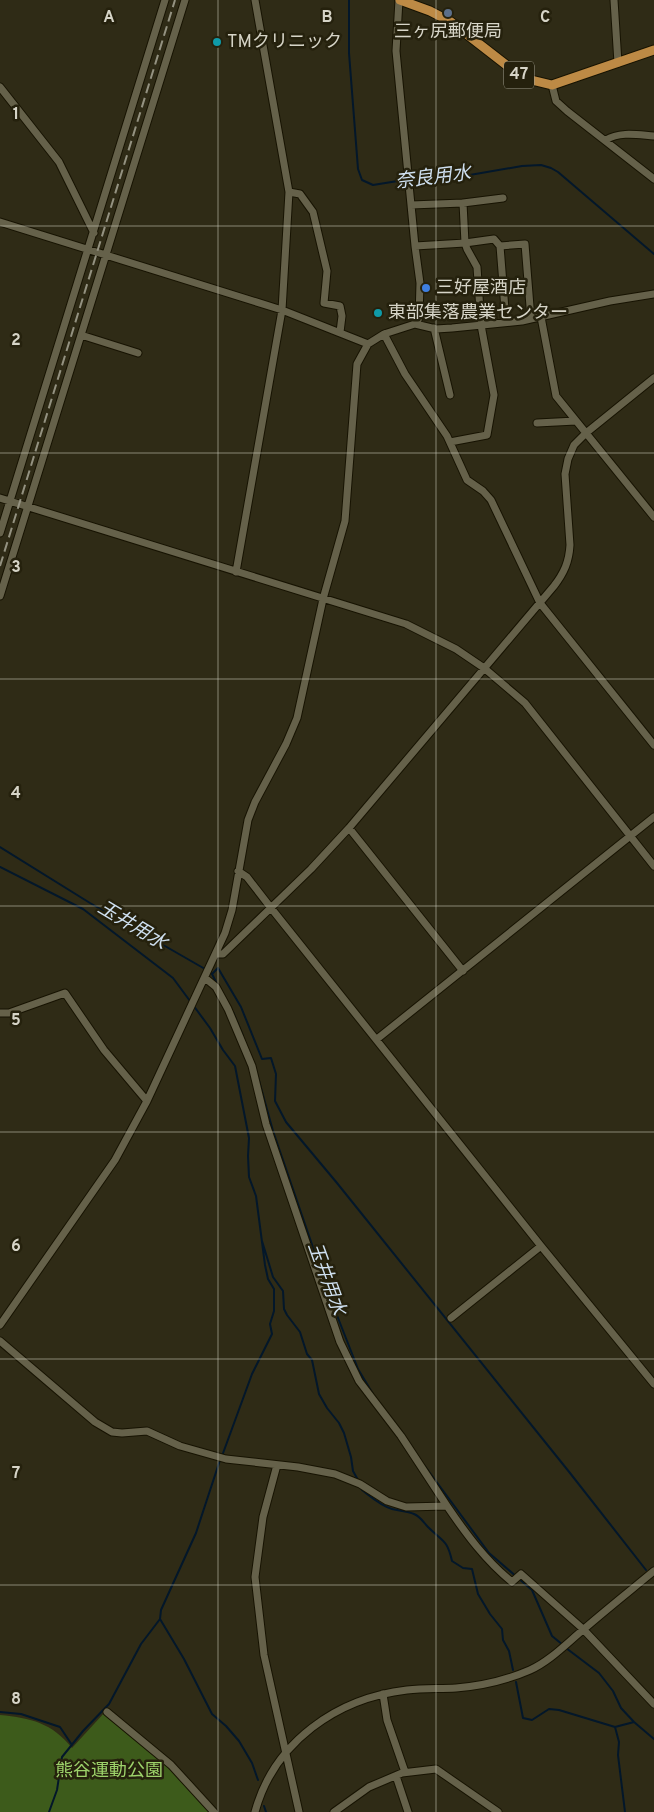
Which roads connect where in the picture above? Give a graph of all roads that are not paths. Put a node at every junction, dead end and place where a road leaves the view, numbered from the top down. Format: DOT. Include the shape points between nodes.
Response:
graph roads {
  1 [pos="165,0"];
  2 [pos="185,0"];
  3 [pos="254,0"];
  4 [pos="400,0"];
  5 [pos="614,0"];
  6 [pos="654,50"];
  7 [pos="618,63"];
  8 [pos="552,85"];
  9 [pos="0,87"];
  10 [pos="654,136"];
  11 [pos="606,140"];
  12 [pos="654,179"];
  13 [pos="289,192"];
  14 [pos="503,198"];
  15 [pos="463,203"];
  16 [pos="410,206"];
  17 [pos="0,222"];
  18 [pos="94,233"];
  19 [pos="465,243"];
  20 [pos="415,246"];
  21 [pos="500,246"];
  22 [pos="89,248"];
  23 [pos="106,254"];
  24 [pos="654,294"];
  25 [pos="282,310"];
  26 [pos="541,317"];
  27 [pos="531,319"];
  28 [pos="506,322"];
  29 [pos="414,324"];
  30 [pos="481,325"];
  31 [pos="434,328"];
  32 [pos="340,332"];
  33 [pos="384,334"];
  34 [pos="81,335"];
  35 [pos="368,344"];
  36 [pos="138,354"];
  37 [pos="654,378"];
  38 [pos="450,395"];
  39 [pos="576,421"];
  40 [pos="538,423"];
  41 [pos="586,433"];
  42 [pos="450,442"];
  43 [pos="0,498"];
  44 [pos="10,501"];
  45 [pos="28,507"];
  46 [pos="654,517"];
  47 [pos="0,533"];
  48 [pos="236,572"];
  49 [pos="0,596"];
  50 [pos="323,599"];
  51 [pos="540,603"];
  52 [pos="484,668"];
  53 [pos="654,746"];
  54 [pos="654,817"];
  55 [pos="348,828"];
  56 [pos="630,836"];
  57 [pos="654,866"];
  58 [pos="238,871"];
  59 [pos="272,908"];
  60 [pos="216,954"];
  61 [pos="463,971"];
  62 [pos="206,977"];
  63 [pos="0,1013"];
  64 [pos="377,1039"];
  65 [pos="147,1101"];
  66 [pos="541,1246"];
  67 [pos="451,1318"];
  68 [pos="1,1323"];
  69 [pos="0,1341"];
  70 [pos="654,1384"];
  71 [pos="277,1465"];
  72 [pos="447,1506"];
  73 [pos="654,1571"];
  74 [pos="583,1630"];
  75 [pos="384,1694"];
  76 [pos="654,1704"];
  77 [pos="107,1712"];
  78 [pos="286,1753"];
  79 [pos="405,1772"];
  80 [pos="396,1776"];
  81 [pos="214,1812"];
  82 [pos="255,1812"];
  83 [pos="299,1812"];
  84 [pos="334,1812"];
  85 [pos="408,1812"];
  86 [pos="498,1812"];
  1 -- 18 [label="street"];
  2 -- 23 [label="street"];
  3 -- 13 [label="street"];
  4 -- 8 [label="main road, 47" via="430,10 451,22 524,78"];
  4 -- 16 [label="street" via="396,51"];
  5 -- 7 [label="street"];
  6 -- 7 [label="main road, 47"];
  7 -- 8 [label="main road, 47"];
  8 -- 11 [label="street" via="556,101"];
  9 -- 18 [label="street" via="59,162"];
  10 -- 11 [label="street" via="623,135"];
  11 -- 12 [label="street"];
  13 -- 25 [label="street"];
  13 -- 32 [label="street" via="300,194 313,212 327,271 324,303 340,306"];
  14 -- 15 [label="street"];
  15 -- 16 [label="street"];
  15 -- 19 [label="street"];
  16 -- 20 [label="street"];
  17 -- 22 [label="street"];
  18 -- 22 [label="street"];
  19 -- 20 [label="street"];
  19 -- 21 [label="street" via="494,239"];
  19 -- 30 [label="street" via="477,267"];
  20 -- 29 [label="street" via="420,283 419,318"];
  21 -- 27 [label="street" via="525,244"];
  21 -- 28 [label="street"];
  22 -- 23 [label="street"];
  22 -- 44 [label="street"];
  23 -- 25 [label="street"];
  23 -- 34 [label="street"];
  24 -- 26 [label="street"];
  25 -- 32 [label="street"];
  25 -- 48 [label="street"];
  26 -- 27 [label="street"];
  26 -- 39 [label="street" via="556,396"];
  27 -- 28 [label="street"];
  28 -- 30 [label="street"];
  29 -- 31 [label="street"];
  29 -- 33 [label="street"];
  30 -- 31 [label="street"];
  30 -- 42 [label="street" via="494,396 487,435"];
  31 -- 38 [label="street"];
  32 -- 35 [label="street"];
  33 -- 35 [label="street"];
  33 -- 42 [label="street" via="405,374"];
  34 -- 36 [label="street"];
  34 -- 45 [label="street"];
  35 -- 50 [label="street" via="357,364 345,521"];
  37 -- 41 [label="street"];
  39 -- 40 [label="street"];
  39 -- 41 [label="street"];
  41 -- 46 [label="street"];
  41 -- 51 [label="street" via="574,445 565,474 570,545 567,565"];
  42 -- 51 [label="street" via="467,480 491,500"];
  43 -- 44 [label="street"];
  44 -- 45 [label="street"];
  44 -- 47 [label="street"];
  45 -- 48 [label="street"];
  45 -- 49 [label="street"];
  48 -- 50 [label="street"];
  50 -- 52 [label="street" via="406,624 456,649"];
  50 -- 58 [label="street" via="297,718 248,820"];
  51 -- 52 [label="street"];
  51 -- 53 [label="street"];
  52 -- 55 [label="street"];
  52 -- 56 [label="street" via="526,703"];
  54 -- 56 [label="street"];
  55 -- 59 [label="street"];
  55 -- 61 [label="street"];
  56 -- 57 [label="street"];
  56 -- 61 [label="street"];
  58 -- 59 [label="street" via="247,877"];
  58 -- 60 [label="street" via="232,910"];
  59 -- 60 [label="street" via="223,954"];
  59 -- 64 [label="street"];
  60 -- 62 [label="street"];
  61 -- 64 [label="street"];
  62 -- 65 [label="street"];
  62 -- 72 [label="street" via="228,1008 252,1066 266,1124 340,1342 359,1381 401,1436"];
  63 -- 65 [label="street" via="65,993 104,1050"];
  64 -- 66 [label="street"];
  65 -- 68 [label="street" via="115,1160"];
  66 -- 67 [label="street"];
  66 -- 70 [label="street"];
  69 -- 71 [label="street" via="112,1432 147,1431 180,1446 217,1457"];
  71 -- 72 [label="street" via="335,1474 387,1501 406,1507"];
  71 -- 78 [label="street" via="263,1517 256,1577 264,1655"];
  72 -- 74 [label="street" via="472,1542 498,1571 512,1582 520,1575"];
  73 -- 74 [label="street"];
  74 -- 75 [label="street" via="532,1669 514,1676 485,1684"];
  74 -- 76 [label="street"];
  75 -- 78 [label="street" via="340,1708 304,1733"];
  75 -- 79 [label="street" via="386,1720"];
  77 -- 81 [label="street" via="171,1765"];
  78 -- 82 [label="street" via="269,1777"];
  78 -- 83 [label="street"];
  79 -- 80 [label="street"];
  79 -- 86 [label="street" via="436,1769"];
  80 -- 84 [label="street" via="369,1787"];
  80 -- 85 [label="street"];
}
